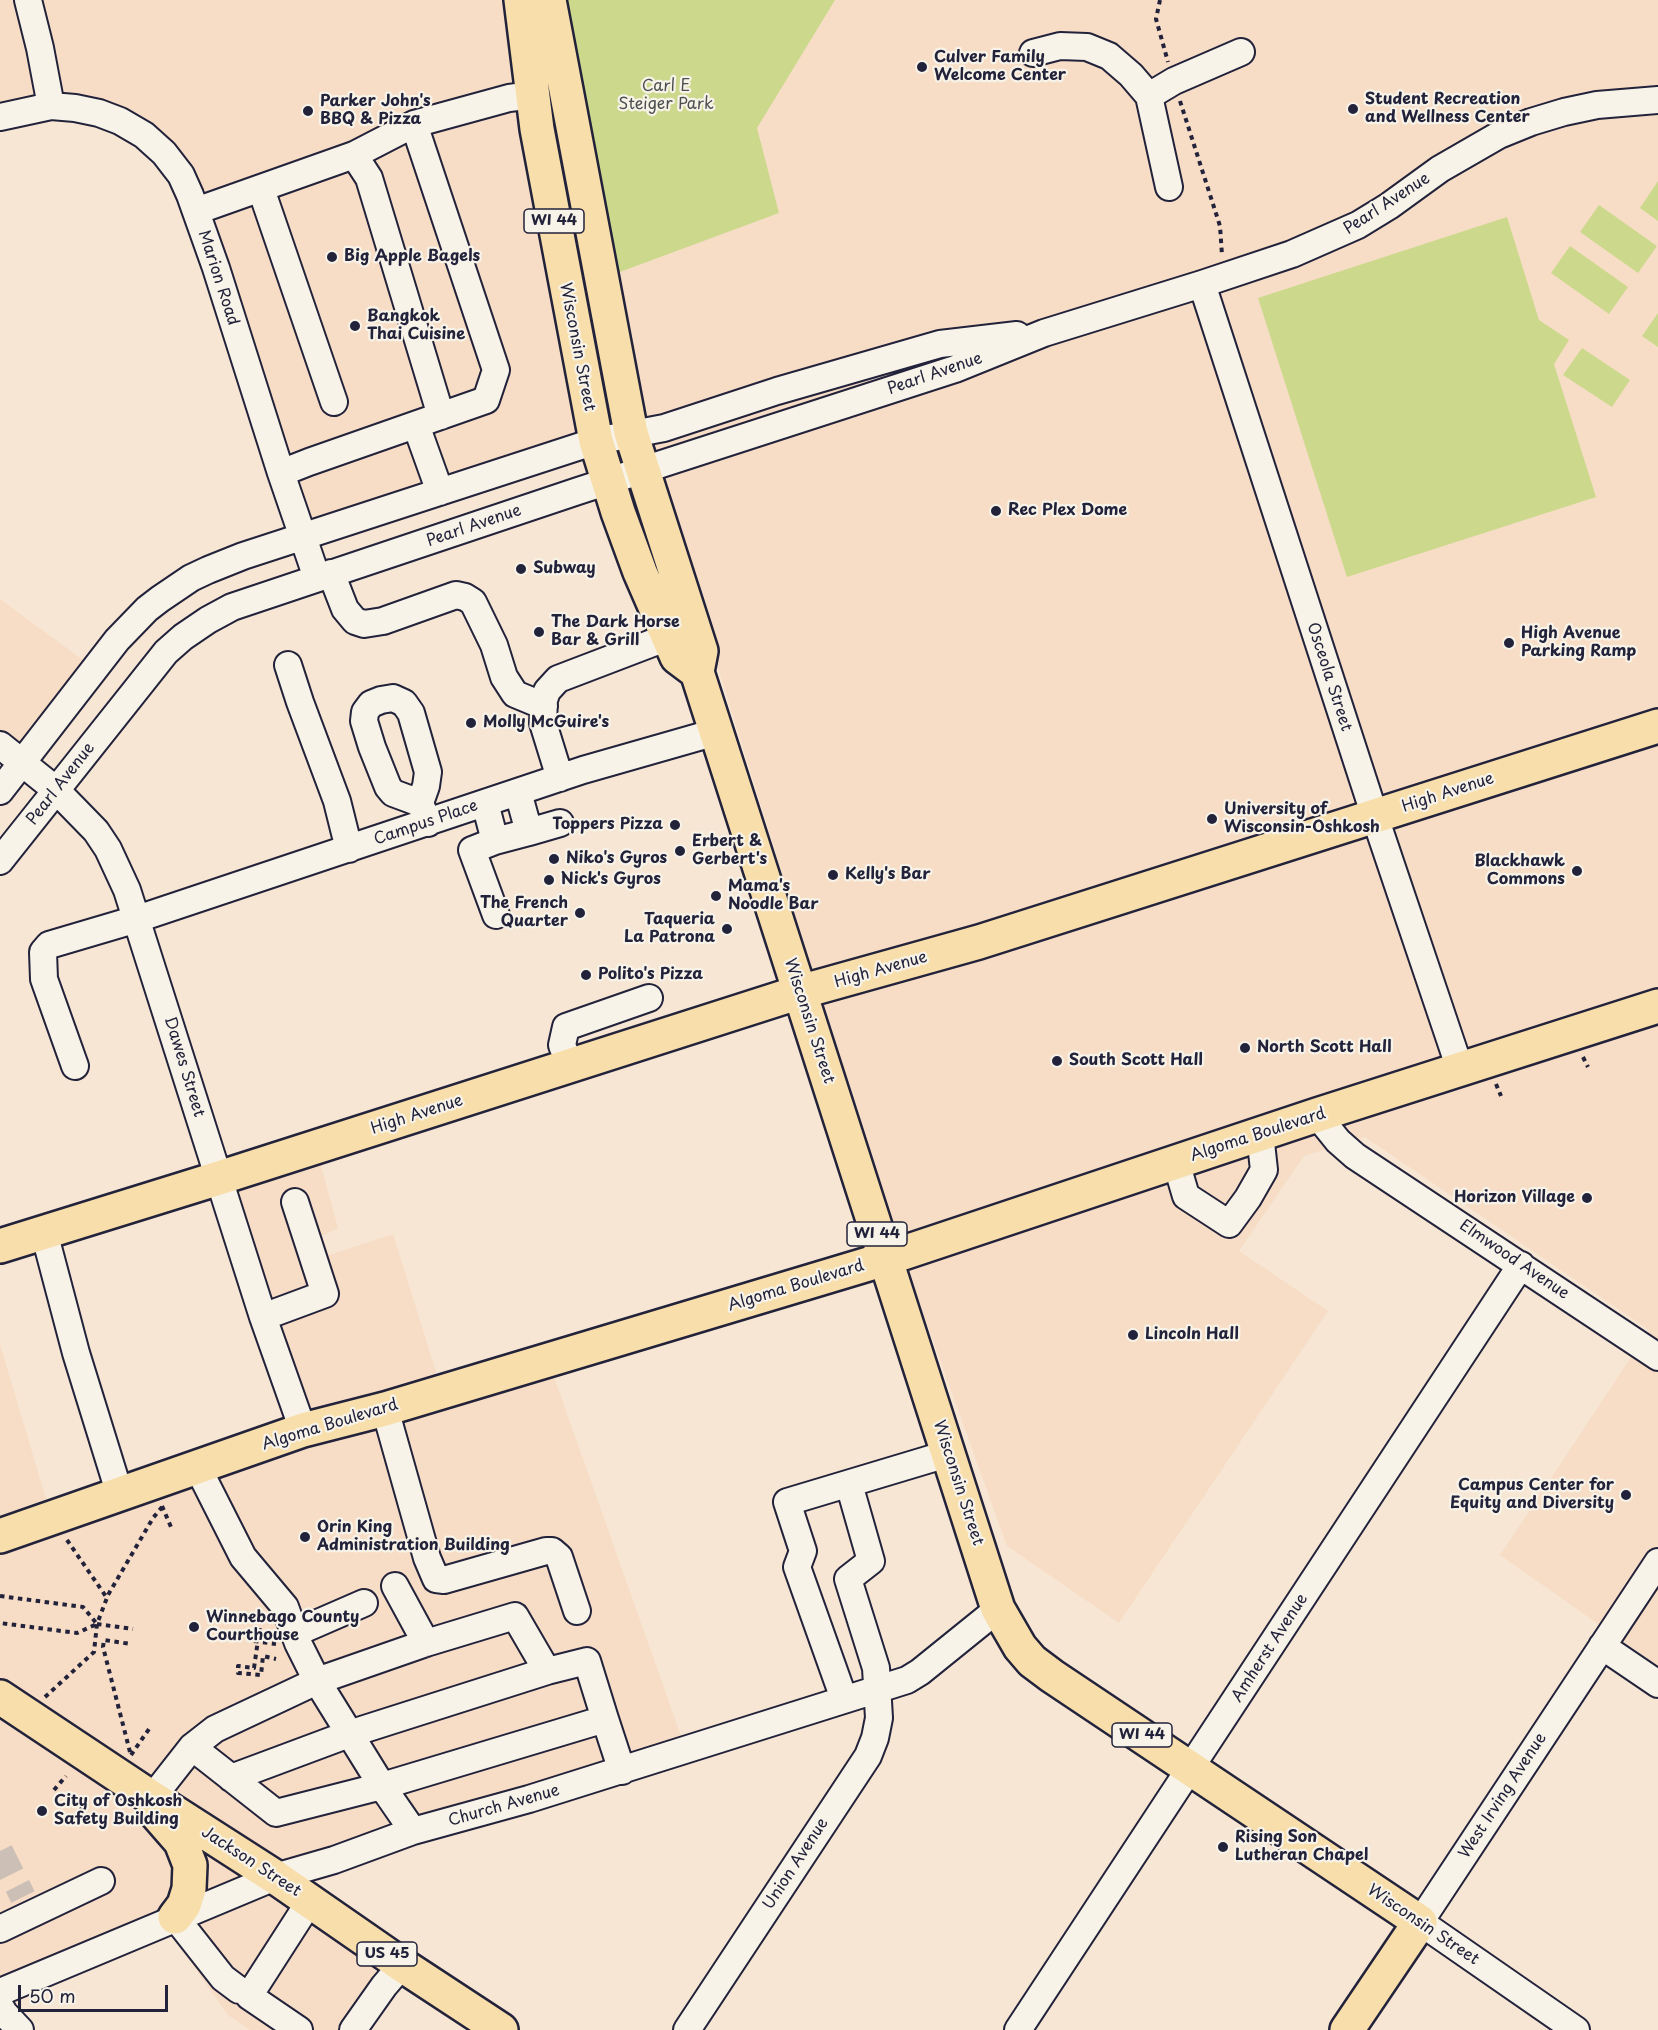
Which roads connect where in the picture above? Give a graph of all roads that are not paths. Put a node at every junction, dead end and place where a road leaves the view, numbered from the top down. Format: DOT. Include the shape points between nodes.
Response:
graph roads {
  1 [pos="27,0"];
  2 [pos="521,0"];
  3 [pos="549,0"];
  4 [pos="1241,52"];
  5 [pos="1033,53"];
  6 [pos="533,95"];
  7 [pos="1149,96"];
  8 [pos="1658,100"];
  9 [pos="51,106"];
  10 [pos="0,117"];
  11 [pos="414,124"];
  12 [pos="354,155"];
  13 [pos="1169,187"];
  14 [pos="261,189"];
  15 [pos="196,211"];
  16 [pos="1202,284"];
  17 [pos="1044,333"];
  18 [pos="334,402"];
  19 [pos="441,416"];
  20 [pos="416,425"];
  21 [pos="631,433"];
  22 [pos="596,441"];
  23 [pos="643,471"];
  24 [pos="281,473"];
  25 [pos="608,482"];
  26 [pos="440,492"];
  27 [pos="304,537"];
  28 [pos="324,575"];
  29 [pos="668,637"];
  30 [pos="288,665"];
  31 [pos="697,672"];
  32 [pos="544,706"];
  33 [pos="1658,726"];
  34 [pos="716,732"];
  35 [pos="0,746"];
  36 [pos="22,763"];
  37 [pos="560,778"];
  38 [pos="56,790"];
  39 [pos="0,791"];
  40 [pos="518,792"];
  41 [pos="485,803"];
  42 [pos="1375,816"];
  43 [pos="560,823"];
  44 [pos="529,831"];
  45 [pos="495,841"];
  46 [pos="349,849"];
  47 [pos="0,861"];
  48 [pos="496,915"];
  49 [pos="137,919"];
  50 [pos="800,992"];
  51 [pos="649,998"];
  52 [pos="1658,1006"];
  53 [pos="75,1066"];
  54 [pos="570,1066"];
  55 [pos="1460,1069"];
  56 [pos="1317,1115"];
  57 [pos="1260,1134"];
  58 [pos="1176,1162"];
  59 [pos="219,1178"];
  60 [pos="295,1202"];
  61 [pos="44,1232"];
  62 [pos="0,1246"];
  63 [pos="885,1259"];
  64 [pos="1521,1264"];
  65 [pos="263,1317"];
  66 [pos="1658,1357"];
  67 [pos="385,1409"];
  68 [pos="303,1430"];
  69 [pos="947,1454"];
  70 [pos="198,1468"];
  71 [pos="849,1484"];
  72 [pos="120,1495"];
  73 [pos="0,1536"];
  74 [pos="1658,1562"];
  75 [pos="396,1586"];
  76 [pos="364,1603"];
  77 [pos="998,1610"];
  78 [pos="577,1611"];
  79 [pos="295,1633"];
  80 [pos="426,1643"];
  81 [pos="1602,1646"];
  82 [pos="547,1671"];
  83 [pos="317,1681"];
  84 [pos="1658,1684"];
  85 [pos="876,1689"];
  86 [pos="0,1697"];
  87 [pos="844,1699"];
  88 [pos="605,1719"];
  89 [pos="350,1734"];
  90 [pos="192,1747"];
  91 [pos="1192,1768"];
  92 [pos="622,1770"];
  93 [pos="231,1778"];
  94 [pos="382,1786"];
  95 [pos="141,1791"];
  96 [pos="413,1831"];
  97 [pos="276,1876"];
  98 [pos="101,1881"];
  99 [pos="310,1901"];
  100 [pos="175,1917"];
  101 [pos="1420,1922"];
  102 [pos="0,1929"];
  103 [pos="402,1965"];
  104 [pos="239,1990"];
  105 [pos="0,1992"];
  106 [pos="0,2006"];
  107 [pos="20,2030"];
  108 [pos="299,2030"];
  109 [pos="353,2030"];
  110 [pos="501,2030"];
  111 [pos="687,2030"];
  112 [pos="1018,2030"];
  113 [pos="1347,2030"];
  114 [pos="1576,2030"];
  1 -- 9 [label="street"];
  2 -- 6 [label="main road, Wisconsin Street / WI 44"];
  3 -- 21 [label="main road, Wisconsin Street / WI 44"];
  4 -- 7 [label="street"];
  5 -- 7 [label="street" via="1060,46 1087,47 1109,56"];
  6 -- 11 [label="street"];
  6 -- 22 [label="main road, Wisconsin Street / WI 44"];
  7 -- 13 [label="street"];
  8 -- 16 [label="street, Pearl Avenue" via="1564,112 1499,135 1440,169 1358,225 1292,254"];
  9 -- 10 [label="street, Marion Road"];
  9 -- 15 [label="street, Marion Road" via="99,113 144,135 181,175"];
  11 -- 12 [label="street"];
  11 -- 19 [label="street" via="496,370 486,400"];
  12 -- 14 [label="street"];
  12 -- 19 [label="street" via="369,178"];
  14 -- 15 [label="street"];
  14 -- 18 [label="street"];
  15 -- 24 [label="street, Marion Road"];
  16 -- 17 [label="street, Pearl Avenue"];
  16 -- 42 [label="street, Osceola Street"];
  17 -- 21 [label="street, Pearl Avenue" via="940,344 664,428"];
  17 -- 23 [label="street, Pearl Avenue" via="955,369"];
  19 -- 20 [label="street"];
  20 -- 24 [label="street"];
  20 -- 26 [label="street"];
  21 -- 22 [label="street, Pearl Avenue"];
  21 -- 23 [label="main road, Wisconsin Street / WI 44"];
  22 -- 25 [label="main road, Wisconsin Street / WI 44"];
  22 -- 26 [label="street, Pearl Avenue"];
  23 -- 25 [label="street, Pearl Avenue"];
  23 -- 31 [label="main road, Wisconsin Street / WI 44" via="701,651"];
  24 -- 27 [label="street, Marion Road"];
  25 -- 28 [label="street, Pearl Avenue"];
  25 -- 29 [label="main road, Wisconsin Street / WI 44"];
  26 -- 27 [label="street, Pearl Avenue"];
  27 -- 28 [label="street, Marion Road"];
  27 -- 36 [label="street, Pearl Avenue" via="208,570 147,609 117,640"];
  28 -- 32 [label="street, Marion Road" via="345,609 355,621 364,624 456,595 465,597 473,603 515,694"];
  28 -- 38 [label="street, Pearl Avenue" via="232,607 183,637 150,670"];
  29 -- 31 [label="main road, Wisconsin Street / WI 44" via="677,657"];
  29 -- 32 [label="street" via="558,679 547,691"];
  30 -- 46 [label="street" via="337,801"];
  31 -- 34 [label="main road, Wisconsin Street / WI 44"];
  32 -- 37 [label="street" via="543,723"];
  33 -- 42 [label="main road, High Avenue"];
  34 -- 37 [label="street, Campus Place"];
  34 -- 50 [label="main road, Wisconsin Street / WI 44"];
  35 -- 36 [label="street, Dawes Street"];
  36 -- 38 [label="street, Dawes Street"];
  36 -- 39 [label="street, Pearl Avenue"];
  37 -- 40 [label="street, Campus Place"];
  38 -- 47 [label="street, Pearl Avenue"];
  38 -- 49 [label="street, Dawes Street" via="108,849"];
  40 -- 41 [label="street, Campus Place"];
  40 -- 44 [label="street"];
  41 -- 45 [label="street"];
  41 -- 46 [label="street, Campus Place" via="424,813"];
  42 -- 50 [label="main road, High Avenue" via="979,942"];
  42 -- 55 [label="street, Osceola Street"];
  43 -- 44 [label="street"];
  44 -- 45 [label="street"];
  45 -- 48 [label="street" via="472,850"];
  46 -- 49 [label="street, Campus Place"];
  49 -- 53 [label="street, Campus Place" via="49,945 43,952 44,979"];
  49 -- 59 [label="street, Dawes Street"];
  50 -- 54 [label="main road, High Avenue"];
  50 -- 63 [label="main road, Wisconsin Street / WI 44"];
  51 -- 54 [label="street" via="566,1028 562,1046"];
  52 -- 55 [label="main road, Algoma Boulevard"];
  54 -- 59 [label="main road, High Avenue"];
  55 -- 56 [label="main road, Algoma Boulevard"];
  56 -- 57 [label="main road, Algoma Boulevard"];
  56 -- 64 [label="street, Elmwood Avenue" via="1355,1156"];
  57 -- 58 [label="main road, Algoma Boulevard"];
  57 -- 58 [label="street" via="1264,1170 1229,1224 1186,1196"];
  58 -- 63 [label="main road, Algoma Boulevard"];
  59 -- 61 [label="main road, High Avenue"];
  59 -- 65 [label="street, Dawes Street"];
  60 -- 65 [label="street" via="325,1294"];
  61 -- 62 [label="main road, High Avenue"];
  61 -- 72 [label="street"];
  63 -- 67 [label="main road, Algoma Boulevard"];
  63 -- 69 [label="main road, Wisconsin Street / WI 44"];
  64 -- 66 [label="street, Elmwood Avenue"];
  64 -- 91 [label="street, Amherst Avenue"];
  65 -- 68 [label="street, Dawes Street"];
  67 -- 68 [label="main road, Algoma Boulevard"];
  67 -- 78 [label="street" via="436,1580 552,1551 559,1557"];
  68 -- 70 [label="main road, Algoma Boulevard"];
  69 -- 71 [label="street"];
  69 -- 77 [label="main road, Wisconsin Street / WI 44"];
  70 -- 72 [label="main road, Algoma Boulevard"];
  70 -- 79 [label="street" via="243,1557 285,1607"];
  71 -- 85 [label="street, Union Avenue" via="871,1561 848,1579 876,1668"];
  71 -- 87 [label="street" via="787,1502 803,1551 796,1567"];
  72 -- 73 [label="main road, Algoma Boulevard"];
  74 -- 81 [label="street, West Irving Avenue"];
  75 -- 80 [label="street"];
  76 -- 79 [label="street"];
  77 -- 85 [label="street, Church Avenue" via="908,1680"];
  77 -- 91 [label="main road, Wisconsin Street / WI 44" via="1015,1641 1032,1661"];
  79 -- 83 [label="street"];
  80 -- 82 [label="street" via="515,1616"];
  80 -- 83 [label="street"];
  81 -- 84 [label="street"];
  81 -- 101 [label="street, West Irving Avenue"];
  82 -- 88 [label="street" via="587,1661"];
  82 -- 89 [label="street"];
  83 -- 89 [label="street"];
  83 -- 90 [label="street" via="215,1729"];
  85 -- 87 [label="street, Church Avenue"];
  85 -- 111 [label="street, Union Avenue" via="879,1718 868,1756"];
  86 -- 95 [label="main road, Jackson Street / US 45"];
  87 -- 92 [label="street, Church Avenue"];
  88 -- 92 [label="street"];
  88 -- 94 [label="street"];
  89 -- 93 [label="street"];
  89 -- 94 [label="street"];
  90 -- 93 [label="street"];
  90 -- 95 [label="street"];
  91 -- 101 [label="main road, Wisconsin Street / WI 44"];
  91 -- 112 [label="street, Amherst Avenue"];
  92 -- 96 [label="street, Church Avenue"];
  93 -- 94 [label="street" via="276,1813"];
  94 -- 96 [label="street"];
  95 -- 97 [label="main road, Jackson Street / US 45"];
  95 -- 100 [label="main road" via="188,1856 189,1889"];
  96 -- 97 [label="street, Church Avenue"];
  97 -- 99 [label="main road, Jackson Street / US 45"];
  97 -- 100 [label="street, Church Avenue"];
  98 -- 102 [label="street" via="27,1906"];
  99 -- 103 [label="main road, Jackson Street / US 45"];
  99 -- 108 [label="street" via="249,1996"];
  100 -- 104 [label="street" via="223,1978"];
  100 -- 105 [label="street, Church Avenue"];
  101 -- 113 [label="main road, West Irving Avenue"];
  101 -- 114 [label="street, Wisconsin Street"];
  103 -- 109 [label="street"];
  103 -- 110 [label="main road, Jackson Street / US 45"];
  106 -- 107 [label="street"];
}
